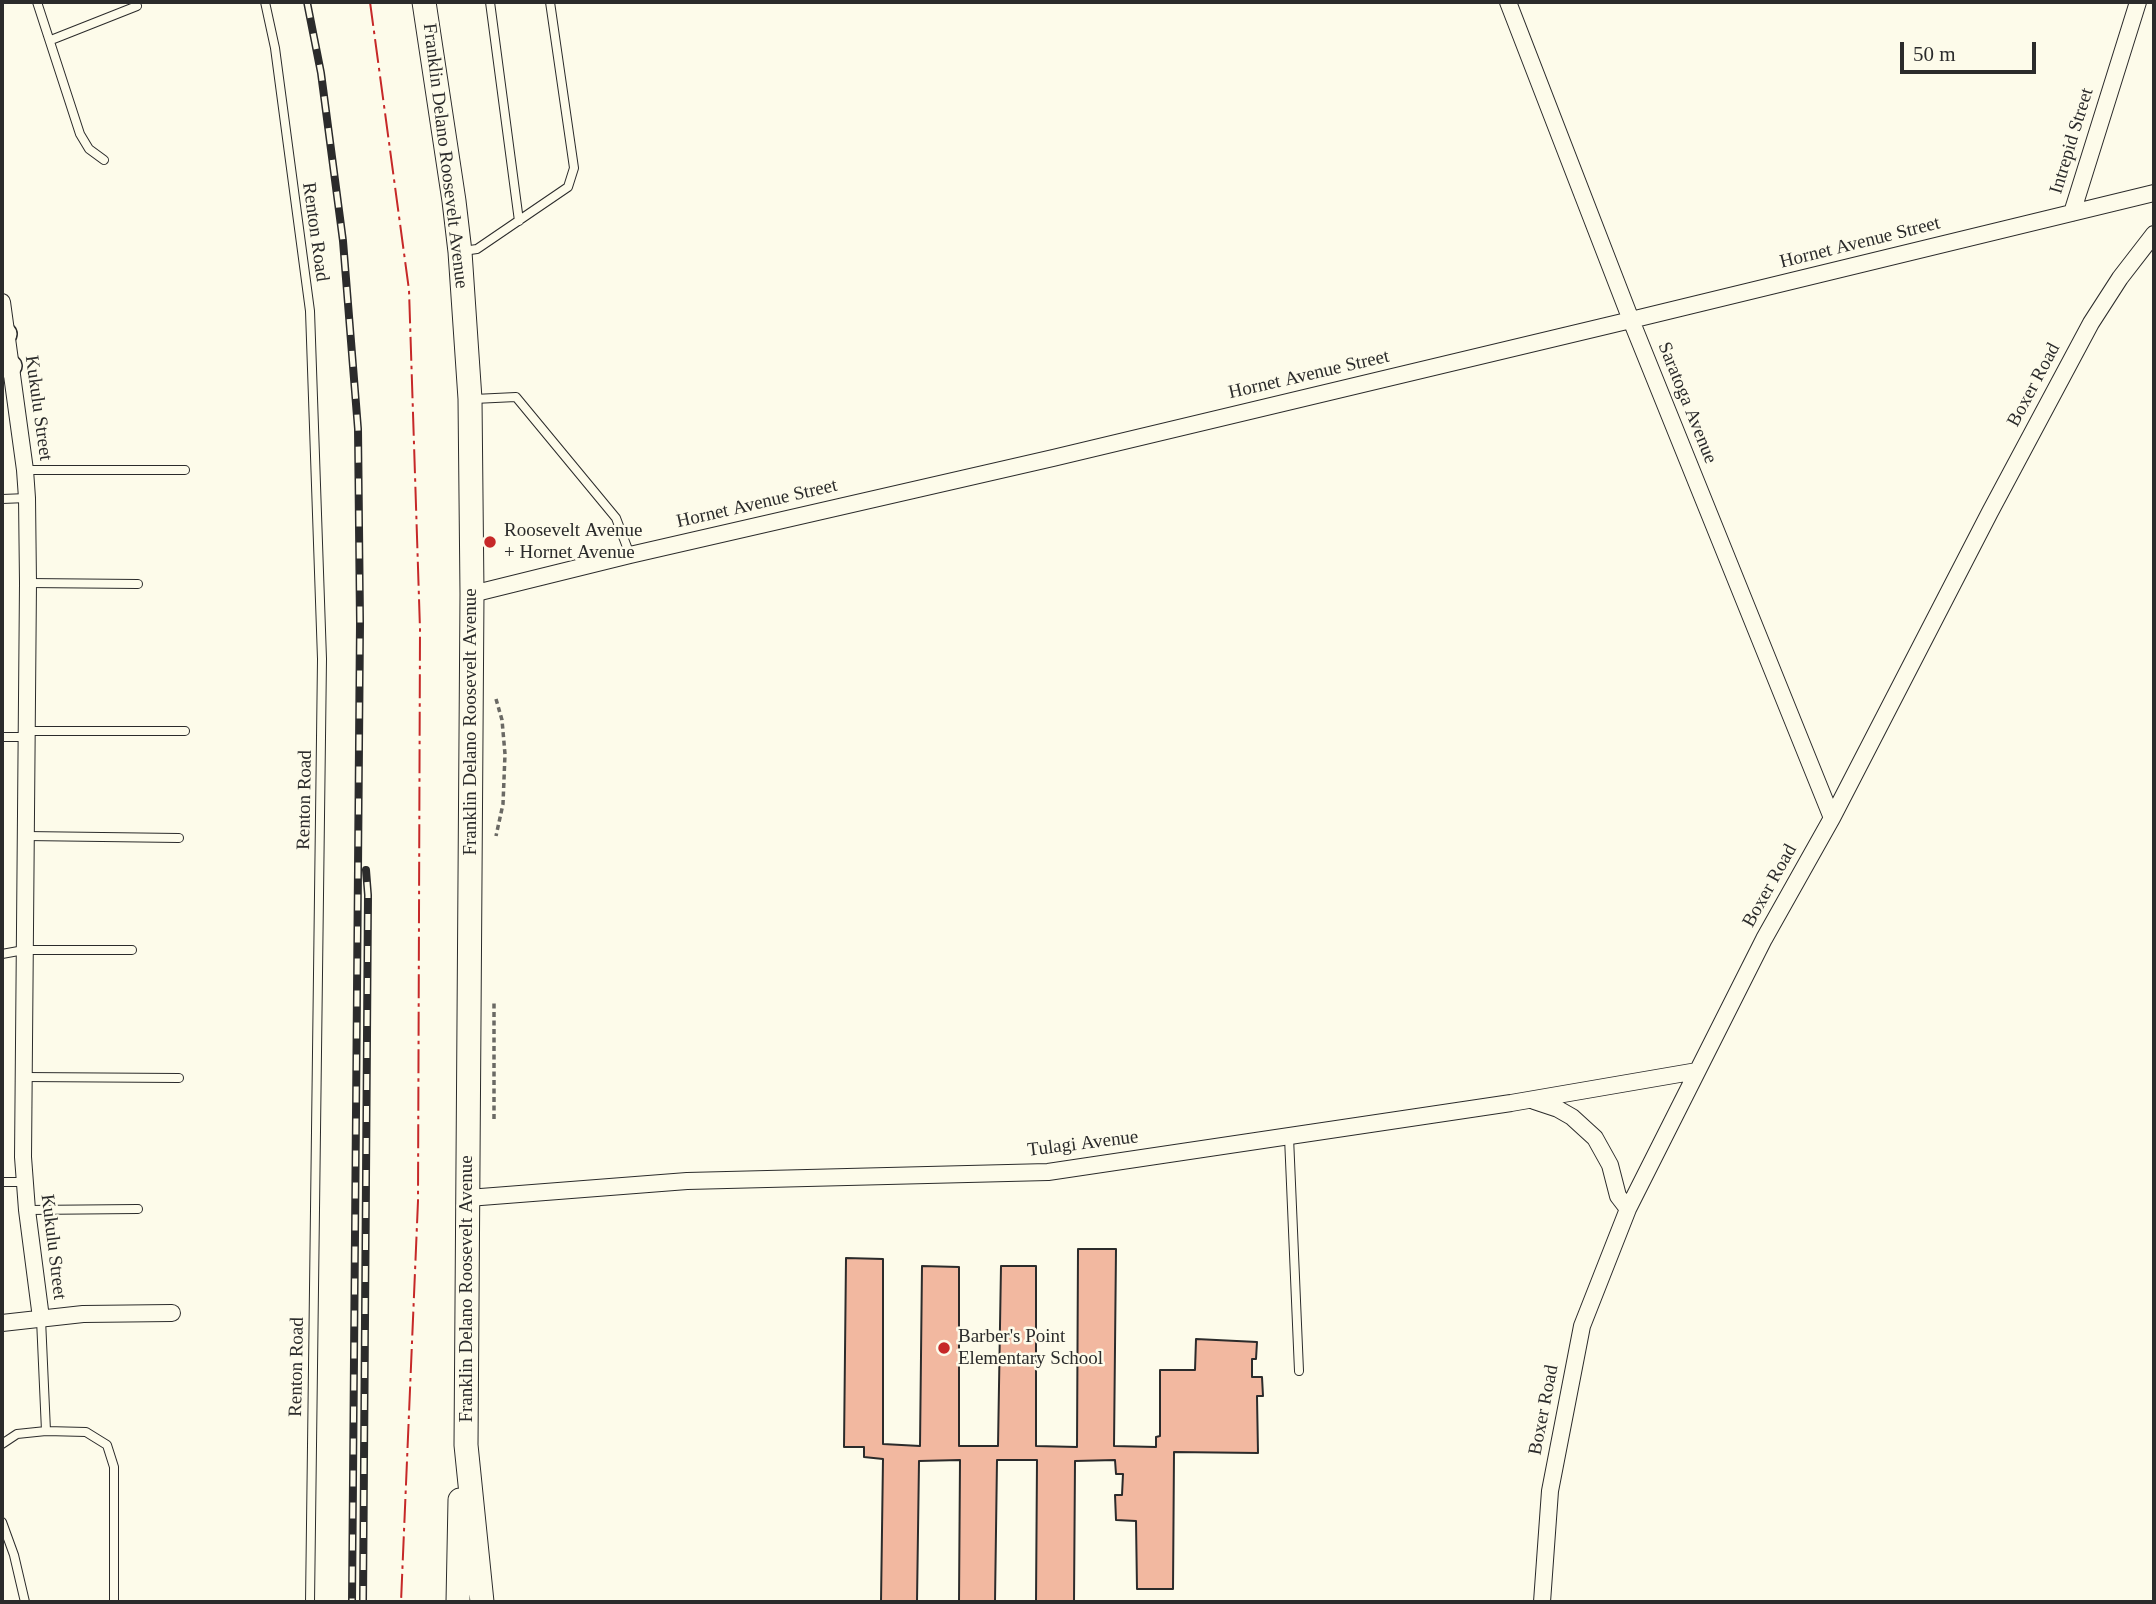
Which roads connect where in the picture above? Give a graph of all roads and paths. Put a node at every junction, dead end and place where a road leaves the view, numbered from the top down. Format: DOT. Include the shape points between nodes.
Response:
graph roads {
  1 [pos="37,2"];
  2 [pos="265,2"];
  3 [pos="424,2"];
  4 [pos="490,2"];
  5 [pos="550,2"];
  6 [pos="1508,2"];
  7 [pos="2137,2"];
  8 [pos="137,6"];
  9 [pos="51,40"];
  10 [pos="104,160"];
  11 [pos="2154,193"];
  12 [pos="2072,213"];
  13 [pos="519,221"];
  14 [pos="2154,234"];
  15 [pos="460,251"];
  16 [pos="2,302"];
  17 [pos="1631,320"];
  18 [pos="4,334"];
  19 [pos="6,367"];
  20 [pos="470,399"];
  21 [pos="26,470"];
  22 [pos="186,470"];
  23 [pos="27,498"];
  24 [pos="2,499"];
  25 [pos="630,555"];
  26 [pos="28,583"];
  27 [pos="138,584"];
  28 [pos="472,594"];
  29 [pos="496,699"];
  30 [pos="185,731"];
  31 [pos="26,734"];
  32 [pos="2,737"];
  33 [pos="1832,818"];
  34 [pos="26,836"];
  35 [pos="496,836"];
  36 [pos="179,838"];
  37 [pos="24,950"];
  38 [pos="132,950"];
  39 [pos="2,954"];
  40 [pos="494,1001"];
  41 [pos="1697,1071"];
  42 [pos="24,1077"];
  43 [pos="179,1078"];
  44 [pos="1528,1100"];
  45 [pos="494,1119"];
  46 [pos="1289,1137"];
  47 [pos="2,1182"];
  48 [pos="24,1182"];
  49 [pos="468,1198"];
  50 [pos="138,1209"];
  51 [pos="1628,1209"];
  52 [pos="27,1210"];
  53 [pos="172,1313"];
  54 [pos="41,1318"];
  55 [pos="2,1323"];
  56 [pos="1299,1371"];
  57 [pos="46,1431"];
  58 [pos="2,1444"];
  59 [pos="466,1445"];
  60 [pos="2,1522"];
  61 [pos="26,1602"];
  62 [pos="114,1602"];
  63 [pos="310,1602"];
  64 [pos="458,1602"];
  65 [pos="482,1602"];
  66 [pos="1542,1602"];
  1 -- 9 [label="lane"];
  2 -- 63 [label="lane, Renton Road" via="310,311 323,659"];
  3 -- 15 [label="main road, Franklin Delano Roosevelt Avenue"];
  4 -- 13 [label="lane"];
  5 -- 13 [label="lane" via="574,168 568,187"];
  6 -- 17 [label="street, Saratoga Avenue"];
  7 -- 12 [label="street, Intrepid Street"];
  8 -- 9 [label="lane"];
  9 -- 10 [label="lane" via="80,134 89,149"];
  11 -- 12 [label="street, Hornet Avenue Street"];
  12 -- 17 [label="street, Hornet Avenue Street"];
  13 -- 15 [label="lane" via="478,249"];
  14 -- 33 [label="street, Boxer Road" via="2091,324"];
  15 -- 20 [label="main road, Franklin Delano Roosevelt Avenue"];
  16 -- 18 [label="street, Kukulu Street"];
  17 -- 25 [label="street, Hornet Avenue Street"];
  17 -- 33 [label="street, Saratoga Avenue"];
  18 -- 19 [label="street, Kukulu Street"];
  19 -- 21 [label="street, Kukulu Street"];
  20 -- 25 [label="lane" via="516,397 616,517"];
  20 -- 28 [label="main road, Franklin Delano Roosevelt Avenue"];
  21 -- 22 [label="lane"];
  21 -- 23 [label="street, Kukulu Street"];
  23 -- 24 [label="lane"];
  23 -- 26 [label="street, Kukulu Street"];
  25 -- 28 [label="street, Hornet Avenue Street"];
  26 -- 27 [label="lane"];
  26 -- 31 [label="street, Kukulu Street"];
  28 -- 49 [label="main road, Franklin Delano Roosevelt Avenue"];
  29 -- 35 [label="path" via="505,754"];
  30 -- 31 [label="lane"];
  31 -- 32 [label="lane"];
  31 -- 34 [label="street, Kukulu Street"];
  33 -- 41 [label="street, Boxer Road"];
  34 -- 36 [label="lane"];
  34 -- 37 [label="street, Kukulu Street"];
  37 -- 38 [label="lane"];
  37 -- 39 [label="lane"];
  37 -- 42 [label="street, Kukulu Street"];
  40 -- 45 [label="path"];
  41 -- 44 [label="street, Tulagi Avenue"];
  41 -- 51 [label="street, Boxer Road"];
  42 -- 43 [label="lane"];
  42 -- 48 [label="street, Kukulu Street"];
  44 -- 46 [label="street, Tulagi Avenue"];
  44 -- 51 [label="street" via="1558,1109 1595,1138 1610,1165 1618,1196"];
  46 -- 49 [label="street, Tulagi Avenue" via="1048,1172 687,1181"];
  46 -- 56 [label="lane"];
  47 -- 48 [label="lane"];
  48 -- 52 [label="street, Kukulu Street"];
  49 -- 59 [label="main road, Franklin Delano Roosevelt Avenue"];
  50 -- 52 [label="lane"];
  51 -- 66 [label="street, Boxer Road" via="1582,1326 1550,1491"];
  52 -- 54 [label="street, Kukulu Street"];
  53 -- 54 [label="street"];
  54 -- 55 [label="street"];
  54 -- 57 [label="lane"];
  57 -- 58 [label="lane" via="17,1434"];
  57 -- 62 [label="lane" via="86,1432 110,1452 114,1467"];
  59 -- 64 [label="main road, Franklin Delano Roosevelt Avenue" via="459,1509"];
  59 -- 65 [label="main road, Franklin Delano Roosevelt Avenue"];
  60 -- 61 [label="lane"];
}
